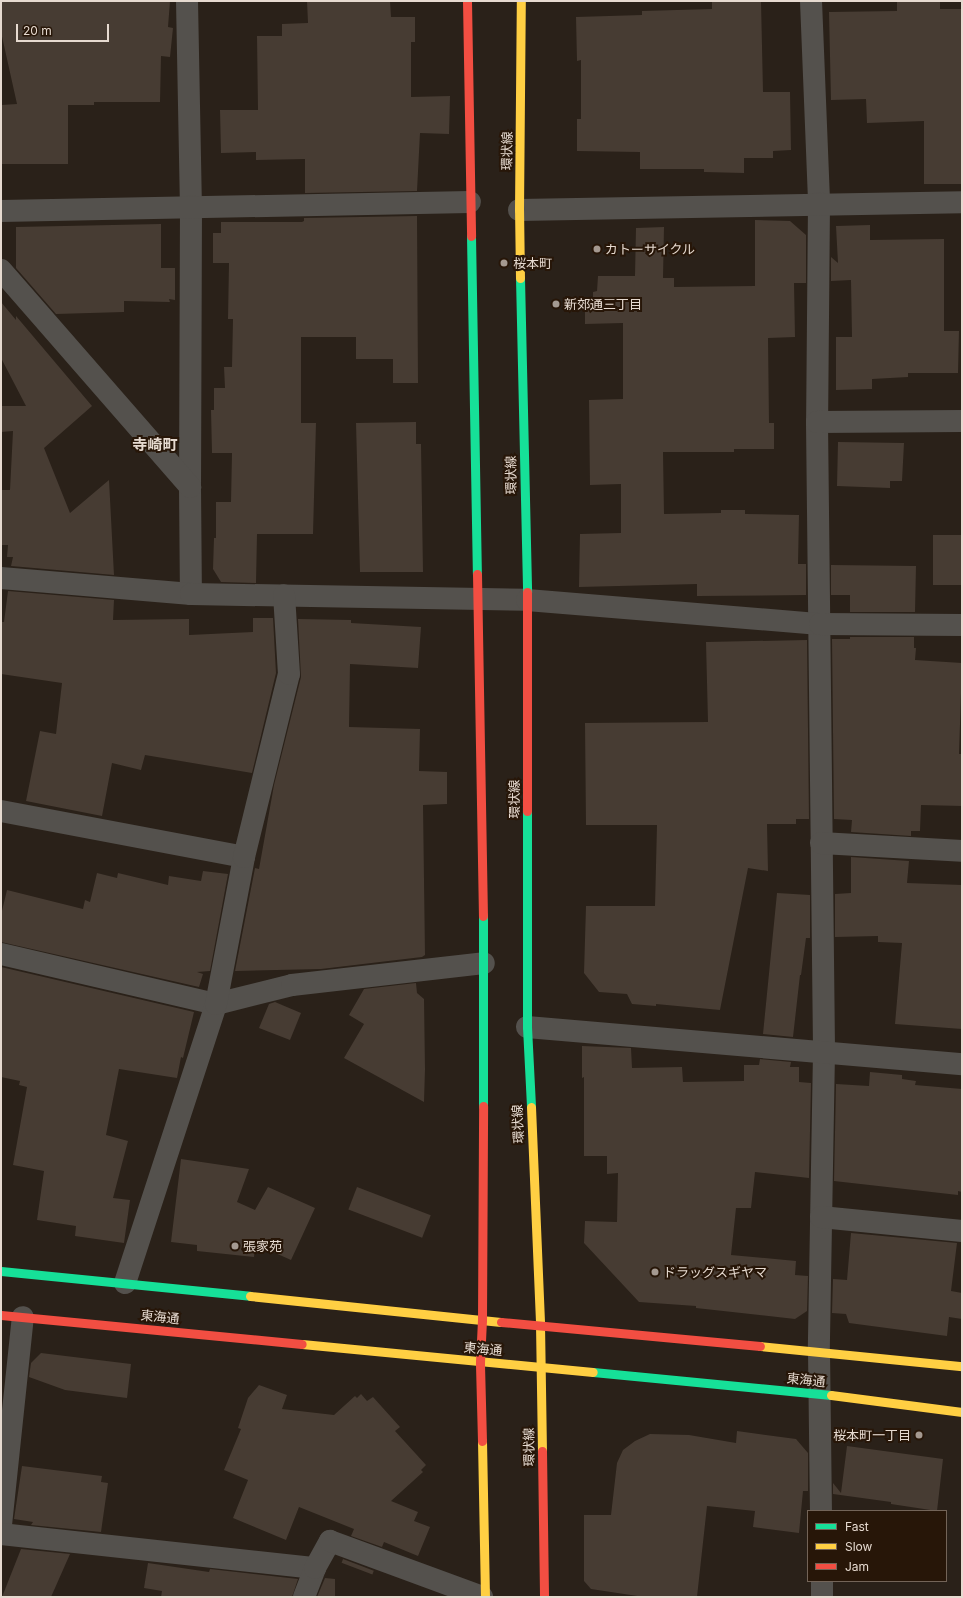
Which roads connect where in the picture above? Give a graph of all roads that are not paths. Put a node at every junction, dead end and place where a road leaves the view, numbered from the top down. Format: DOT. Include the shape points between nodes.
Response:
graph roads {
  1 [pos="187,1"];
  2 [pos="467,1"];
  3 [pos="521,1"];
  4 [pos="811,1"];
  5 [pos="470,202"];
  6 [pos="962,202"];
  7 [pos="819,203"];
  8 [pos="191,206"];
  9 [pos="519,210"];
  10 [pos="1,211"];
  11 [pos="1,270"];
  12 [pos="817,422"];
  13 [pos="962,422"];
  14 [pos="190,487"];
  15 [pos="1,578"];
  16 [pos="191,594"];
  17 [pos="284,595"];
  18 [pos="478,599"];
  19 [pos="527,600"];
  20 [pos="820,624"];
  21 [pos="962,625"];
  22 [pos="1,811"];
  23 [pos="821,843"];
  24 [pos="962,851"];
  25 [pos="244,857"];
  26 [pos="1,954"];
  27 [pos="484,963"];
  28 [pos="216,1004"];
  29 [pos="527,1027"];
  30 [pos="824,1052"];
  31 [pos="962,1064"];
  32 [pos="821,1217"];
  33 [pos="962,1231"];
  34 [pos="1,1270"];
  35 [pos="125,1284"];
  36 [pos="1,1314"];
  37 [pos="23,1317"];
  38 [pos="482,1320"];
  39 [pos="540,1324"];
  40 [pos="820,1351"];
  41 [pos="480,1362"];
  42 [pos="541,1366"];
  43 [pos="962,1366"];
  44 [pos="820,1394"];
  45 [pos="962,1412"];
  46 [pos="821,1510"];
  47 [pos="1,1525"];
  48 [pos="1,1534"];
  49 [pos="315,1568"];
  50 [pos="822,1582"];
  51 [pos="304,1597"];
  52 [pos="483,1597"];
  53 [pos="544,1597"];
  54 [pos="822,1597"];
  1 -- 8 [label="street"];
  2 -- 5 [label="main road"];
  3 -- 9 [label="main road, 環状線"];
  4 -- 7 [label="street"];
  5 -- 8 [label="street"];
  5 -- 18 [label="main road"];
  6 -- 7 [label="street"];
  7 -- 9 [label="street"];
  7 -- 12 [label="street"];
  8 -- 10 [label="street"];
  8 -- 14 [label="street"];
  9 -- 19 [label="main road, 環状線"];
  11 -- 14 [label="street"];
  12 -- 13 [label="street"];
  12 -- 20 [label="street"];
  14 -- 16 [label="street"];
  15 -- 16 [label="street"];
  16 -- 17 [label="street"];
  17 -- 18 [label="street"];
  17 -- 25 [label="street" via="289,674"];
  18 -- 19 [label="street"];
  18 -- 27 [label="main road"];
  19 -- 20 [label="street"];
  19 -- 29 [label="main road, 環状線"];
  20 -- 21 [label="street"];
  20 -- 23 [label="street"];
  22 -- 25 [label="street"];
  23 -- 24 [label="street"];
  23 -- 30 [label="street"];
  25 -- 28 [label="street"];
  26 -- 28 [label="street"];
  27 -- 28 [label="street" via="292,985"];
  27 -- 38 [label="main road"];
  28 -- 35 [label="street"];
  29 -- 30 [label="street"];
  29 -- 39 [label="main road, 環状線"];
  30 -- 31 [label="street"];
  30 -- 32 [label="street"];
  32 -- 33 [label="street"];
  32 -- 40 [label="street"];
  34 -- 35 [label="main road"];
  35 -- 38 [label="main road"];
  36 -- 37 [label="main road, 東海通"];
  37 -- 41 [label="main road, 東海通"];
  37 -- 47 [label="street"];
  38 -- 39 [label="main road"];
  38 -- 41 [label="main road"];
  39 -- 40 [label="main road"];
  39 -- 42 [label="main road, 環状線"];
  40 -- 43 [label="main road"];
  40 -- 44 [label="street"];
  41 -- 42 [label="main road, 東海通"];
  41 -- 52 [label="main road"];
  42 -- 44 [label="main road, 東海通"];
  42 -- 53 [label="main road, 環状線"];
  44 -- 45 [label="main road, 東海通"];
  44 -- 46 [label="street"];
  48 -- 49 [label="street"];
  49 -- 51 [label="street"];
  49 -- 52 [label="street" via="330,1540"];
  50 -- 54 [label="street"];
}
